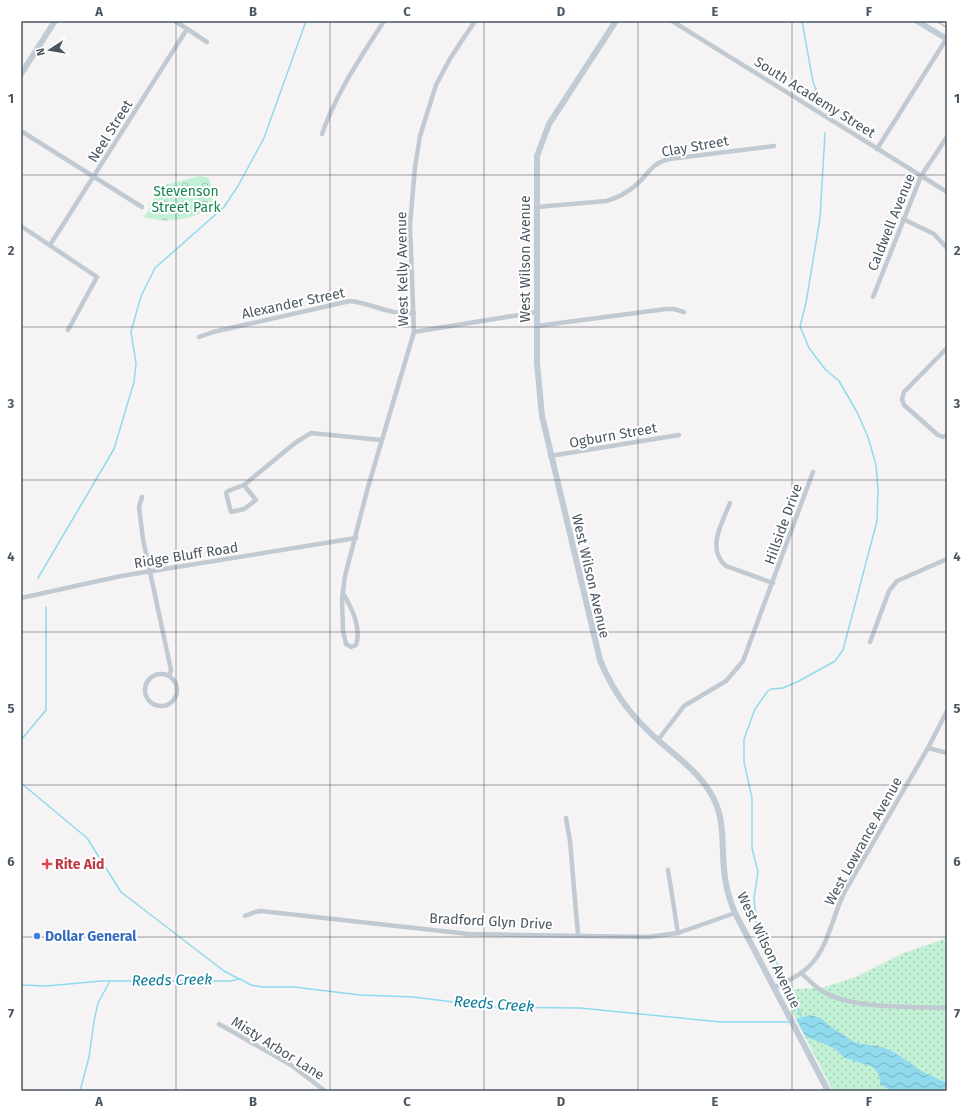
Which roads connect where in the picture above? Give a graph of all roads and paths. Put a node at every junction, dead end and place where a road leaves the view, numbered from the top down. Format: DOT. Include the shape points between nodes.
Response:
graph roads {
  1 [pos="54,21"];
  2 [pos="175,21"];
  3 [pos="384,21"];
  4 [pos="475,21"];
  5 [pos="616,21"];
  6 [pos="672,21"];
  7 [pos="917,21"];
  8 [pos="187,29"];
  9 [pos="947,39"];
  10 [pos="207,42"];
  11 [pos="21,74"];
  12 [pos="21,131"];
  13 [pos="322,134"];
  14 [pos="947,137"];
  15 [pos="774,146"];
  16 [pos="877,149"];
  17 [pos="920,176"];
  18 [pos="94,177"];
  19 [pos="947,192"];
  20 [pos="142,207"];
  21 [pos="537,207"];
  22 [pos="903,219"];
  23 [pos="21,226"];
  24 [pos="50,245"];
  25 [pos="947,248"];
  26 [pos="873,296"];
  27 [pos="537,312"];
  28 [pos="684,312"];
  29 [pos="414,313"];
  30 [pos="537,326"];
  31 [pos="68,330"];
  32 [pos="414,332"];
  33 [pos="200,337"];
  34 [pos="947,348"];
  35 [pos="679,435"];
  36 [pos="947,435"];
  37 [pos="381,440"];
  38 [pos="550,456"];
  39 [pos="813,472"];
  40 [pos="244,485"];
  41 [pos="142,498"];
  42 [pos="730,503"];
  43 [pos="356,538"];
  44 [pos="947,559"];
  45 [pos="151,571"];
  46 [pos="773,583"];
  47 [pos="342,593"];
  48 [pos="21,598"];
  49 [pos="870,642"];
  50 [pos="169,676"];
  51 [pos="947,711"];
  52 [pos="658,740"];
  53 [pos="928,748"];
  54 [pos="947,752"];
  55 [pos="566,818"];
  56 [pos="668,870"];
  57 [pos="735,913"];
  58 [pos="245,916"];
  59 [pos="678,933"];
  60 [pos="578,936"];
  61 [pos="801,973"];
  62 [pos="774,988"];
  63 [pos="947,1008"];
  64 [pos="219,1024"];
  65 [pos="325,1091"];
  66 [pos="828,1091"];
  1 -- 11 [label="street"];
  2 -- 8 [label="street"];
  3 -- 13 [label="street" via="344,87"];
  4 -- 29 [label="street, West Kelly Avenue" via="436,85 420,136 410,225"];
  5 -- 21 [label="street, West Wilson Avenue" via="549,124 537,156"];
  6 -- 16 [label="street, South Academy Street"];
  7 -- 9 [label="street"];
  8 -- 10 [label="street"];
  8 -- 18 [label="street, Neel Street"];
  9 -- 16 [label="street"];
  12 -- 18 [label="street"];
  14 -- 17 [label="street, Caldwell Avenue"];
  15 -- 21 [label="street, Clay Street" via="669,159 654,165 637,185 615,199"];
  16 -- 17 [label="street, South Academy Street"];
  17 -- 19 [label="street, South Academy Street"];
  17 -- 22 [label="street, Caldwell Avenue"];
  18 -- 20 [label="street"];
  18 -- 24 [label="street, Neel Street"];
  21 -- 27 [label="street, West Wilson Avenue"];
  22 -- 25 [label="street" via="934,234"];
  22 -- 26 [label="street, Caldwell Avenue"];
  23 -- 24 [label="street"];
  24 -- 31 [label="street" via="97,277"];
  27 -- 30 [label="street, West Wilson Avenue"];
  27 -- 32 [label="street"];
  28 -- 30 [label="street" via="666,309"];
  29 -- 32 [label="street, West Kelly Avenue"];
  29 -- 33 [label="street, Alexander Street" via="388,312 363,302 350,301"];
  30 -- 38 [label="street, West Wilson Avenue" via="538,386"];
  32 -- 37 [label="street, West Kelly Avenue"];
  34 -- 36 [label="street" via="904,392 902,399 904,405 938,436"];
  35 -- 38 [label="street, Ogburn Street"];
  37 -- 40 [label="street" via="311,433"];
  37 -- 43 [label="street, West Kelly Avenue"];
  38 -- 52 [label="street, West Wilson Avenue" via="600,660 622,703"];
  39 -- 46 [label="street, Hillside Drive"];
  40 -- 40 [label="street" via="256,500 244,509 231,512 226,494"];
  41 -- 45 [label="street" via="139,507"];
  42 -- 46 [label="street, Hillside Drive" via="716,542 720,561 726,566"];
  43 -- 45 [label="street, Ridge Bluff Road"];
  43 -- 47 [label="street, West Kelly Avenue"];
  44 -- 49 [label="street" via="897,581 889,591"];
  45 -- 48 [label="street, Ridge Bluff Road"];
  45 -- 50 [label="street" via="171,670"];
  46 -- 52 [label="street, Hillside Drive" via="739,667 726,681 684,706"];
  47 -- 47 [label="street, West Kelly Avenue" via="344,637 346,644 351,647 356,645 357,630 353,614"];
  50 -- 50 [label="street" via="157,674 147,682 145,694 152,704 164,706 175,699 177,687"];
  51 -- 53 [label="street, West Lowrance Avenue"];
  52 -- 57 [label="street, West Wilson Avenue" via="703,782 717,807 723,832 725,883"];
  53 -- 54 [label="street"];
  53 -- 61 [label="street, West Lowrance Avenue" via="845,891 823,948 816,960"];
  55 -- 60 [label="street"];
  56 -- 59 [label="street"];
  57 -- 59 [label="street, Bradford Glyn Drive"];
  57 -- 62 [label="street, West Wilson Avenue"];
  58 -- 60 [label="street, Bradford Glyn Drive" via="262,911 469,934"];
  59 -- 60 [label="street, Bradford Glyn Drive" via="648,937"];
  61 -- 62 [label="street, West Lowrance Avenue"];
  61 -- 63 [label="street" via="823,992 860,1003 877,1006"];
  62 -- 66 [label="street, West Wilson Avenue"];
  64 -- 65 [label="street, Misty Arbor Lane" via="294,1068"];
}
